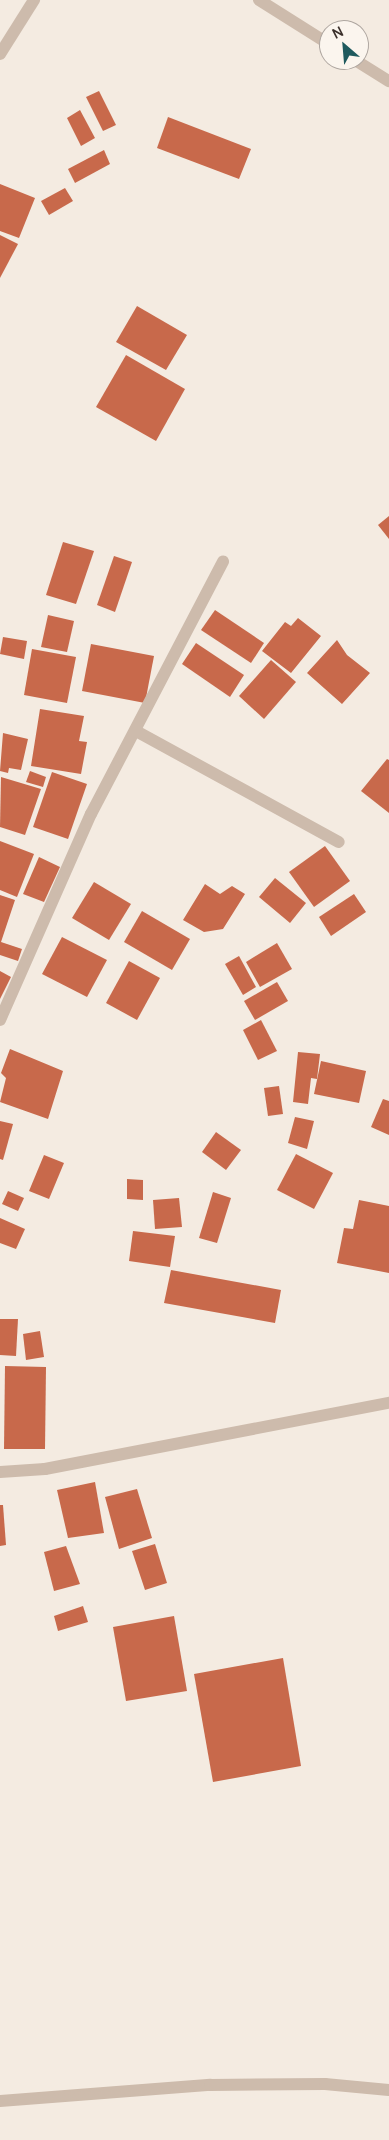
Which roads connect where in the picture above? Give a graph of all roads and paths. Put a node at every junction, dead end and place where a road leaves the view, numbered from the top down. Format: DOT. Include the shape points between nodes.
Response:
graph roads {
  1 [pos="34,0"];
  2 [pos="259,0"];
  3 [pos="319,38"];
  4 [pos="0,54"];
  5 [pos="369,69"];
  6 [pos="389,81"];
  7 [pos="223,561"];
  8 [pos="136,731"];
  9 [pos="339,842"];
  10 [pos="0,1020"];
  11 [pos="389,1403"];
  12 [pos="0,1472"];
  13 [pos="389,2090"];
  14 [pos="0,2101"];
  1 -- 4 [label="street"];
  2 -- 3 [label="street"];
  5 -- 6 [label="street"];
  7 -- 8 [label="street" via="168,661"];
  8 -- 9 [label="street"];
  8 -- 10 [label="street" via="91,814"];
  11 -- 12 [label="street" via="45,1469"];
  13 -- 14 [label="street" via="325,2084 210,2085"];
}
